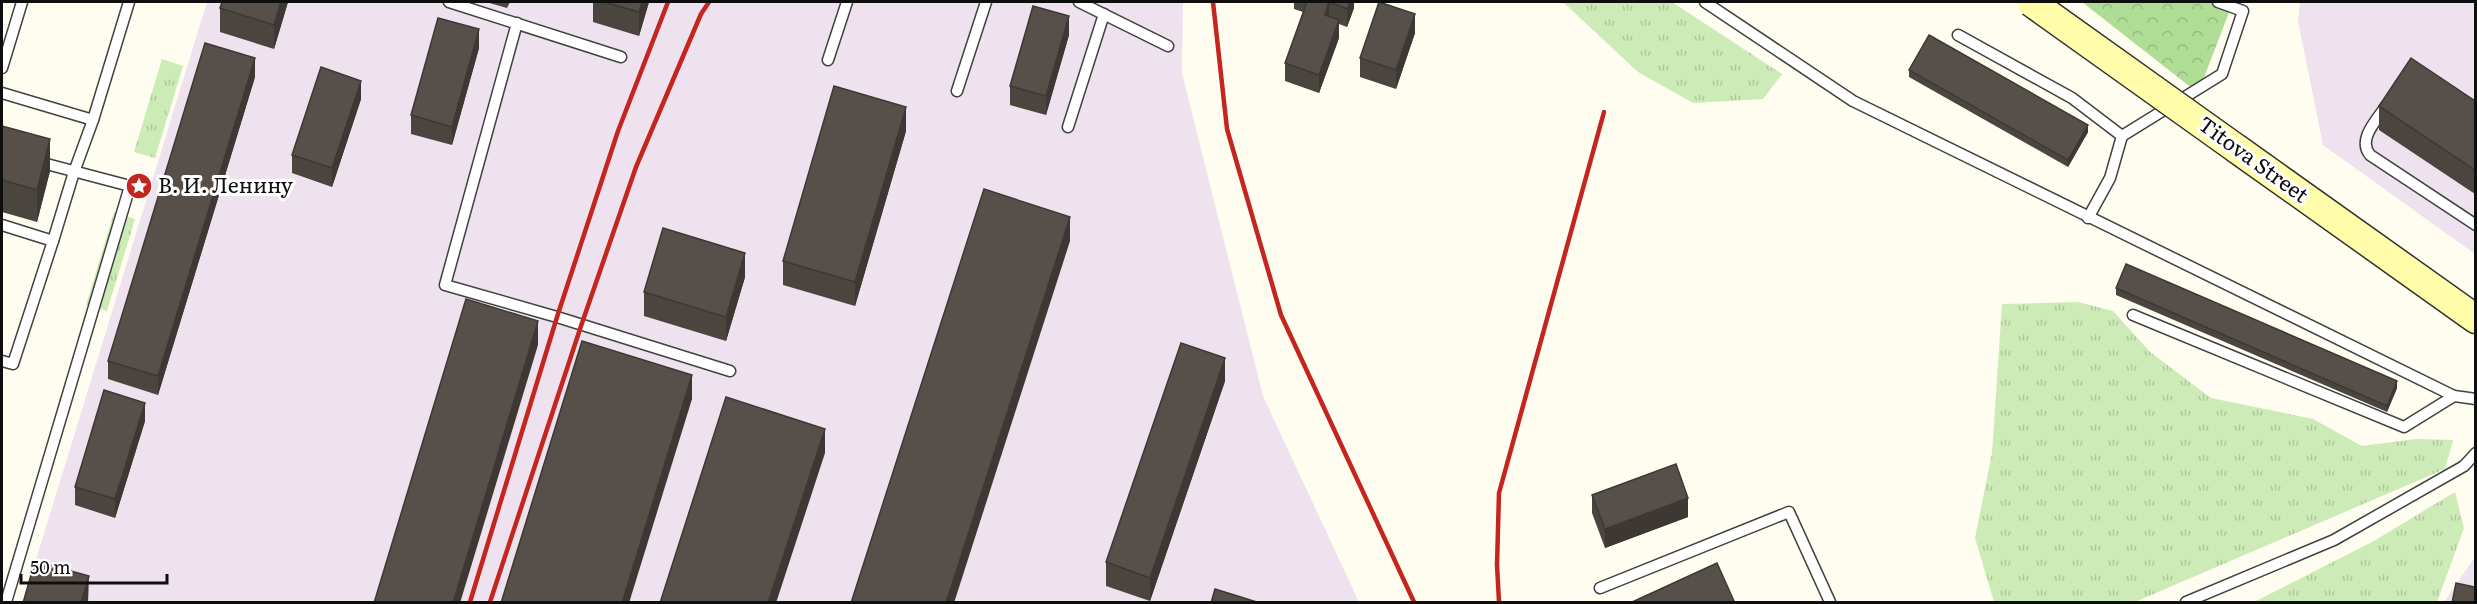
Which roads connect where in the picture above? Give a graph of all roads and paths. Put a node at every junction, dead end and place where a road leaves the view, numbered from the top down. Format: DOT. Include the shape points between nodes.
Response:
graph roads {
  1 [pos="22,2"];
  2 [pos="129,2"];
  3 [pos="449,2"];
  4 [pos="847,2"];
  5 [pos="987,2"];
  6 [pos="1079,2"];
  7 [pos="1705,2"];
  8 [pos="2031,2"];
  9 [pos="2218,2"];
  10 [pos="1104,14"];
  11 [pos="517,23"];
  12 [pos="1958,35"];
  13 [pos="1167,46"];
  14 [pos="621,57"];
  15 [pos="828,60"];
  16 [pos="2,68"];
  17 [pos="957,91"];
  18 [pos="2,93"];
  19 [pos="2392,96"];
  20 [pos="93,120"];
  21 [pos="1068,127"];
  22 [pos="2122,136"];
  23 [pos="33,160"];
  24 [pos="74,172"];
  25 [pos="2088,218"];
  26 [pos="2,225"];
  27 [pos="2475,225"];
  28 [pos="53,241"];
  29 [pos="2133,315"];
  30 [pos="2475,319"];
  31 [pos="2,361"];
  32 [pos="730,371"];
  33 [pos="2454,396"];
  34 [pos="2475,399"];
  35 [pos="2475,453"];
  36 [pos="1600,588"];
  37 [pos="6,603"];
  38 [pos="1830,603"];
  39 [pos="2186,603"];
  1 -- 16 [label="lane"];
  2 -- 20 [label="lane"];
  3 -- 11 [label="lane"];
  4 -- 15 [label="lane"];
  5 -- 17 [label="lane"];
  6 -- 10 [label="lane"];
  7 -- 25 [label="lane" via="1852,101"];
  8 -- 30 [label="main road, Titova Street, bridge"];
  9 -- 22 [label="lane" via="2243,11 2222,74"];
  10 -- 13 [label="lane"];
  10 -- 21 [label="lane"];
  11 -- 14 [label="lane"];
  11 -- 32 [label="lane" via="445,285"];
  12 -- 22 [label="lane" via="2072,98"];
  18 -- 20 [label="lane"];
  19 -- 27 [label="lane" via="2365,139 2366,150"];
  20 -- 24 [label="lane"];
  22 -- 25 [label="lane" via="2110,178"];
  23 -- 24 [label="lane"];
  24 -- 28 [label="lane"];
  24 -- 37 [label="lane" via="130,186"];
  25 -- 33 [label="lane"];
  26 -- 28 [label="lane"];
  28 -- 31 [label="lane" via="13,364"];
  29 -- 33 [label="lane" via="2404,427"];
  33 -- 34 [label="lane"];
  35 -- 39 [label="lane" via="2464,466 2334,540"];
  36 -- 38 [label="lane" via="1790,512"];
}
